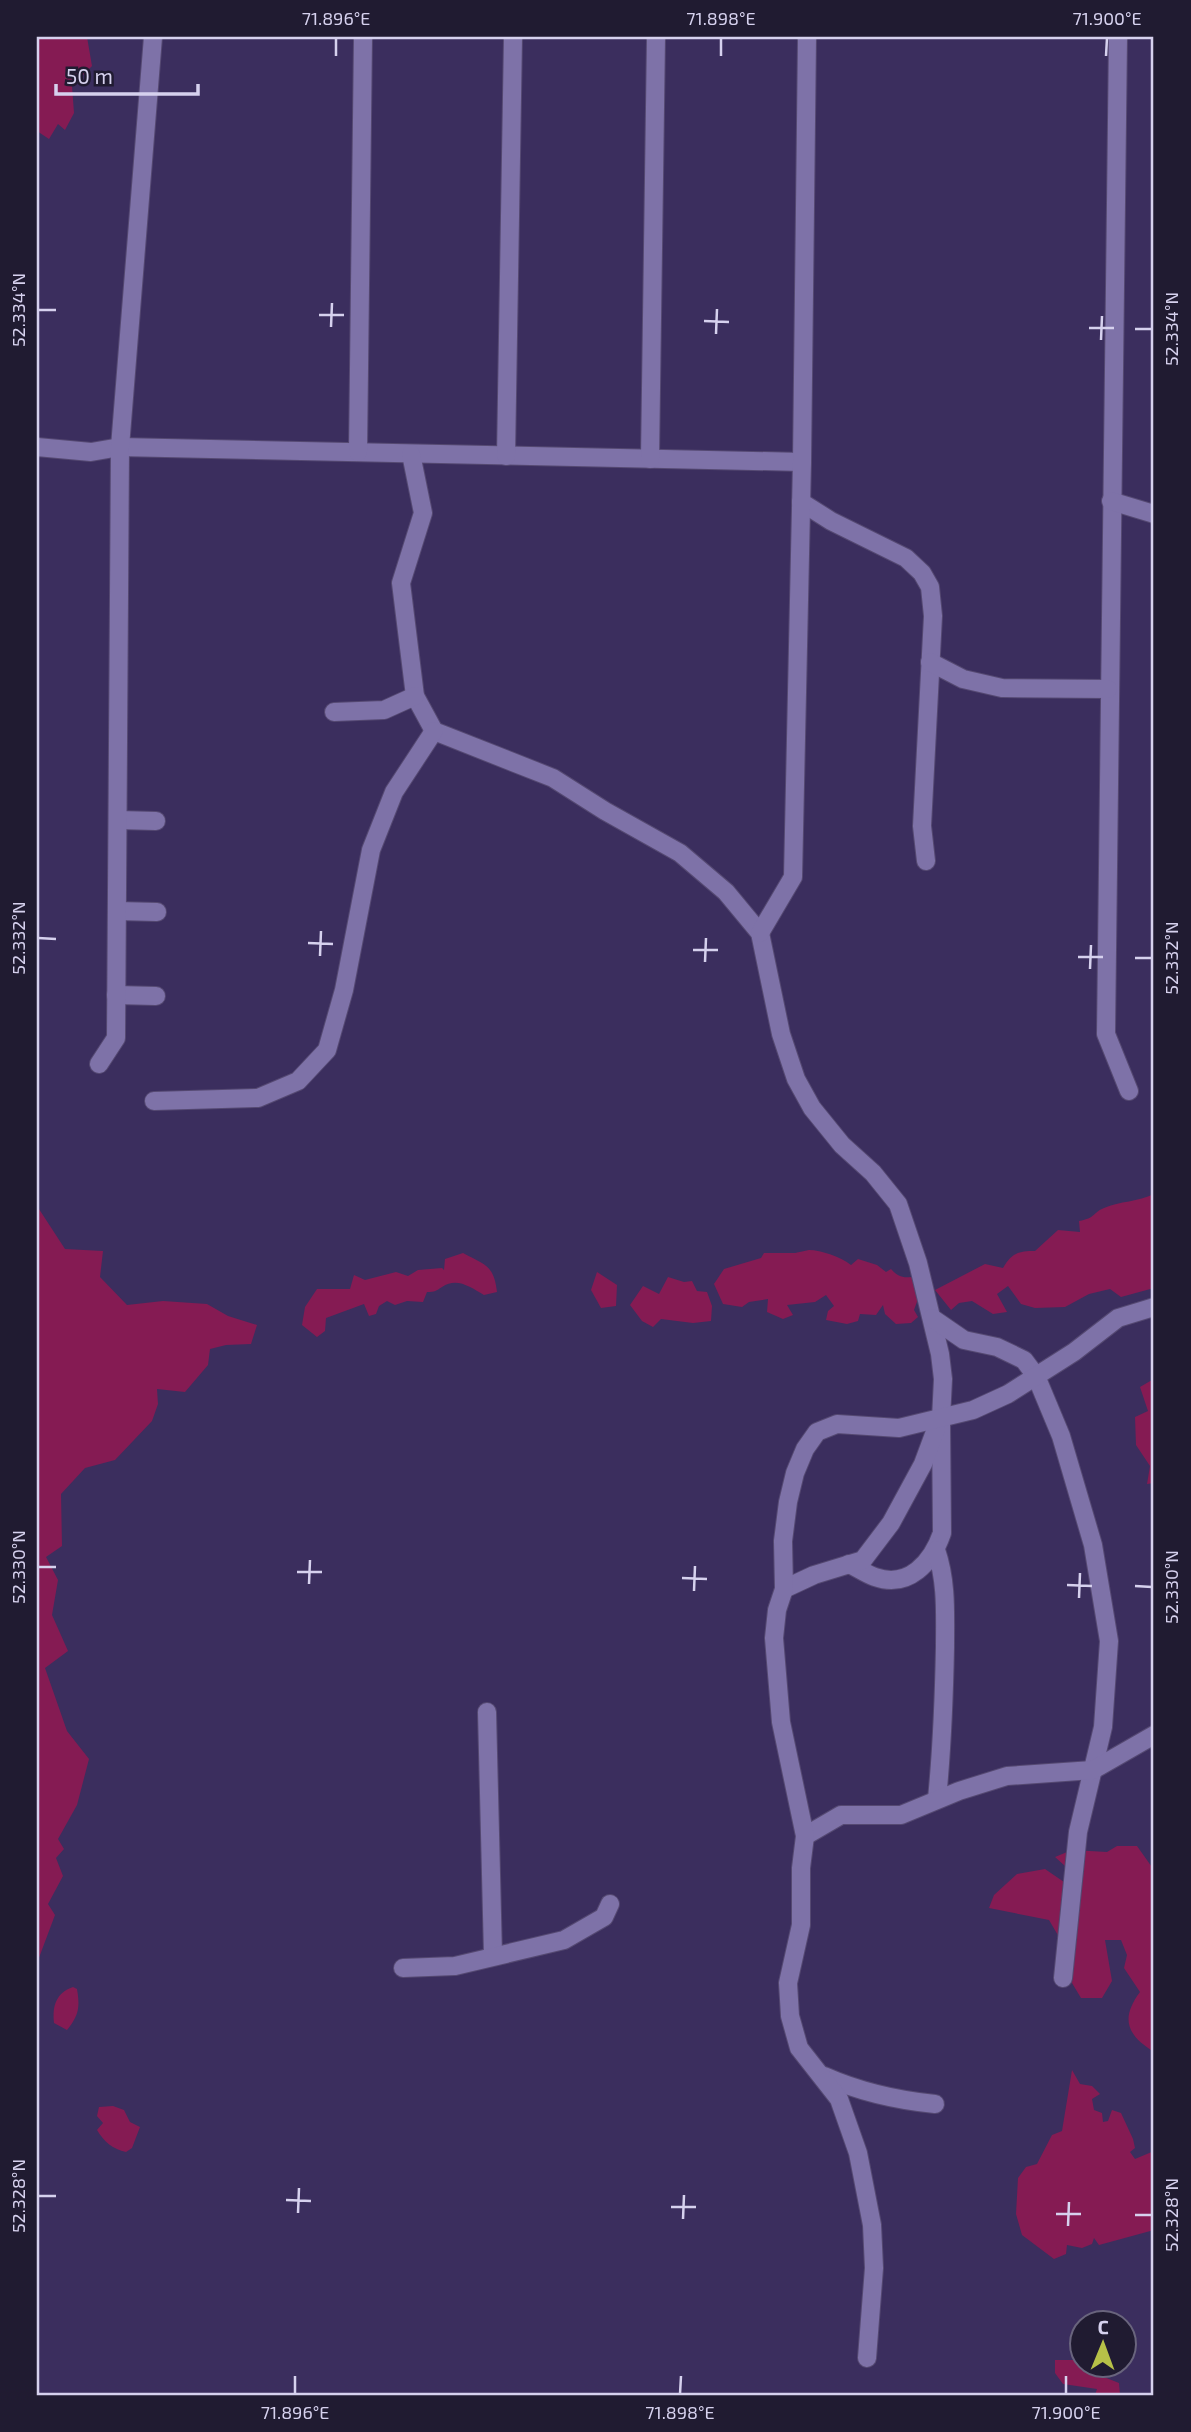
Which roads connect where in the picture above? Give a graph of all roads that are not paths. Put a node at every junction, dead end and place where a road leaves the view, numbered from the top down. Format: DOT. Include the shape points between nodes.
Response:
graph roads {
  1 [pos="153,37"];
  2 [pos="363,37"];
  3 [pos="513,37"];
  4 [pos="656,37"];
  5 [pos="807,37"];
  6 [pos="1118,37"];
  7 [pos="37,447"];
  8 [pos="120,447"];
  9 [pos="358,452"];
  10 [pos="411,454"];
  11 [pos="506,456"];
  12 [pos="650,459"];
  13 [pos="802,462"];
  14 [pos="1111,501"];
  15 [pos="801,502"];
  16 [pos="1154,513"];
  17 [pos="930,662"];
  18 [pos="1108,689"];
  19 [pos="415,696"];
  20 [pos="334,712"];
  21 [pos="434,731"];
  22 [pos="118,820"];
  23 [pos="156,821"];
  24 [pos="926,862"];
  25 [pos="117,911"];
  26 [pos="157,912"];
  27 [pos="760,933"];
  28 [pos="116,995"];
  29 [pos="156,996"];
  30 [pos="99,1064"];
  31 [pos="1129,1091"];
  32 [pos="154,1101"];
  33 [pos="1154,1307"];
  34 [pos="932,1318"];
  35 [pos="1036,1376"];
  36 [pos="941,1419"];
  37 [pos="936,1550"];
  38 [pos="849,1564"];
  39 [pos="784,1589"];
  40 [pos="487,1712"];
  41 [pos="1154,1735"];
  42 [pos="1093,1770"];
  43 [pos="937,1799"];
  44 [pos="805,1836"];
  45 [pos="610,1904"];
  46 [pos="493,1955"];
  47 [pos="403,1968"];
  48 [pos="1063,1978"];
  49 [pos="820,2075"];
  50 [pos="935,2104"];
  51 [pos="867,2358"];
  1 -- 8 [label="street"];
  2 -- 9 [label="street"];
  3 -- 11 [label="street"];
  4 -- 12 [label="street"];
  5 -- 13 [label="street"];
  6 -- 14 [label="street"];
  7 -- 8 [label="street" via="91,452"];
  8 -- 9 [label="street"];
  8 -- 22 [label="street"];
  9 -- 10 [label="street"];
  10 -- 11 [label="street"];
  10 -- 19 [label="street" via="423,513 401,583"];
  11 -- 12 [label="street"];
  12 -- 13 [label="street"];
  13 -- 15 [label="street"];
  14 -- 16 [label="street"];
  14 -- 18 [label="street"];
  15 -- 17 [label="street" via="906,558 922,572 930,587 933,616"];
  15 -- 27 [label="street" via="793,877"];
  17 -- 18 [label="street" via="963,678 1002,688"];
  17 -- 24 [label="street" via="922,826"];
  18 -- 31 [label="street" via="1106,1034"];
  19 -- 20 [label="street" via="384,710"];
  19 -- 21 [label="street"];
  21 -- 27 [label="street" via="553,778 680,853 726,892"];
  21 -- 32 [label="street" via="394,792 371,850 344,990 327,1050 298,1081 258,1098"];
  22 -- 23 [label="street"];
  22 -- 25 [label="street"];
  25 -- 26 [label="street"];
  25 -- 28 [label="street"];
  27 -- 34 [label="street" via="781,1034 796,1079 842,1145 898,1204"];
  28 -- 29 [label="street"];
  28 -- 30 [label="street" via="116,1038"];
  33 -- 35 [label="street" via="1118,1318"];
  34 -- 35 [label="street" via="964,1340 1024,1360"];
  34 -- 36 [label="street" via="943,1379"];
  35 -- 36 [label="street" via="1009,1394"];
  35 -- 42 [label="street" via="1061,1436 1093,1545 1109,1641 1103,1727"];
  36 -- 37 [label="street" via="942,1533"];
  36 -- 38 [label="street" via="891,1523 863,1560"];
  36 -- 39 [label="street" via="899,1428 837,1424 817,1432 805,1449 788,1502"];
  37 -- 38 [label="street" via="915,1573 896,1579 876,1578"];
  37 -- 43 [label="street" via="945,1590 944,1727"];
  38 -- 39 [label="street"];
  39 -- 44 [label="street" via="774,1638 782,1722"];
  40 -- 46 [label="street"];
  41 -- 42 [label="street"];
  42 -- 43 [label="street" via="1007,1776"];
  42 -- 48 [label="street" via="1078,1832"];
  43 -- 44 [label="street" via="901,1815 841,1815"];
  44 -- 49 [label="street" via="801,1925 788,1983 790,2016 799,2048"];
  45 -- 46 [label="street" via="604,1917 564,1940"];
  46 -- 47 [label="street" via="455,1966"];
  49 -- 50 [label="street" via="857,2090"];
  49 -- 51 [label="street" via="843,2109 858,2153 872,2225 874,2268"];
}
